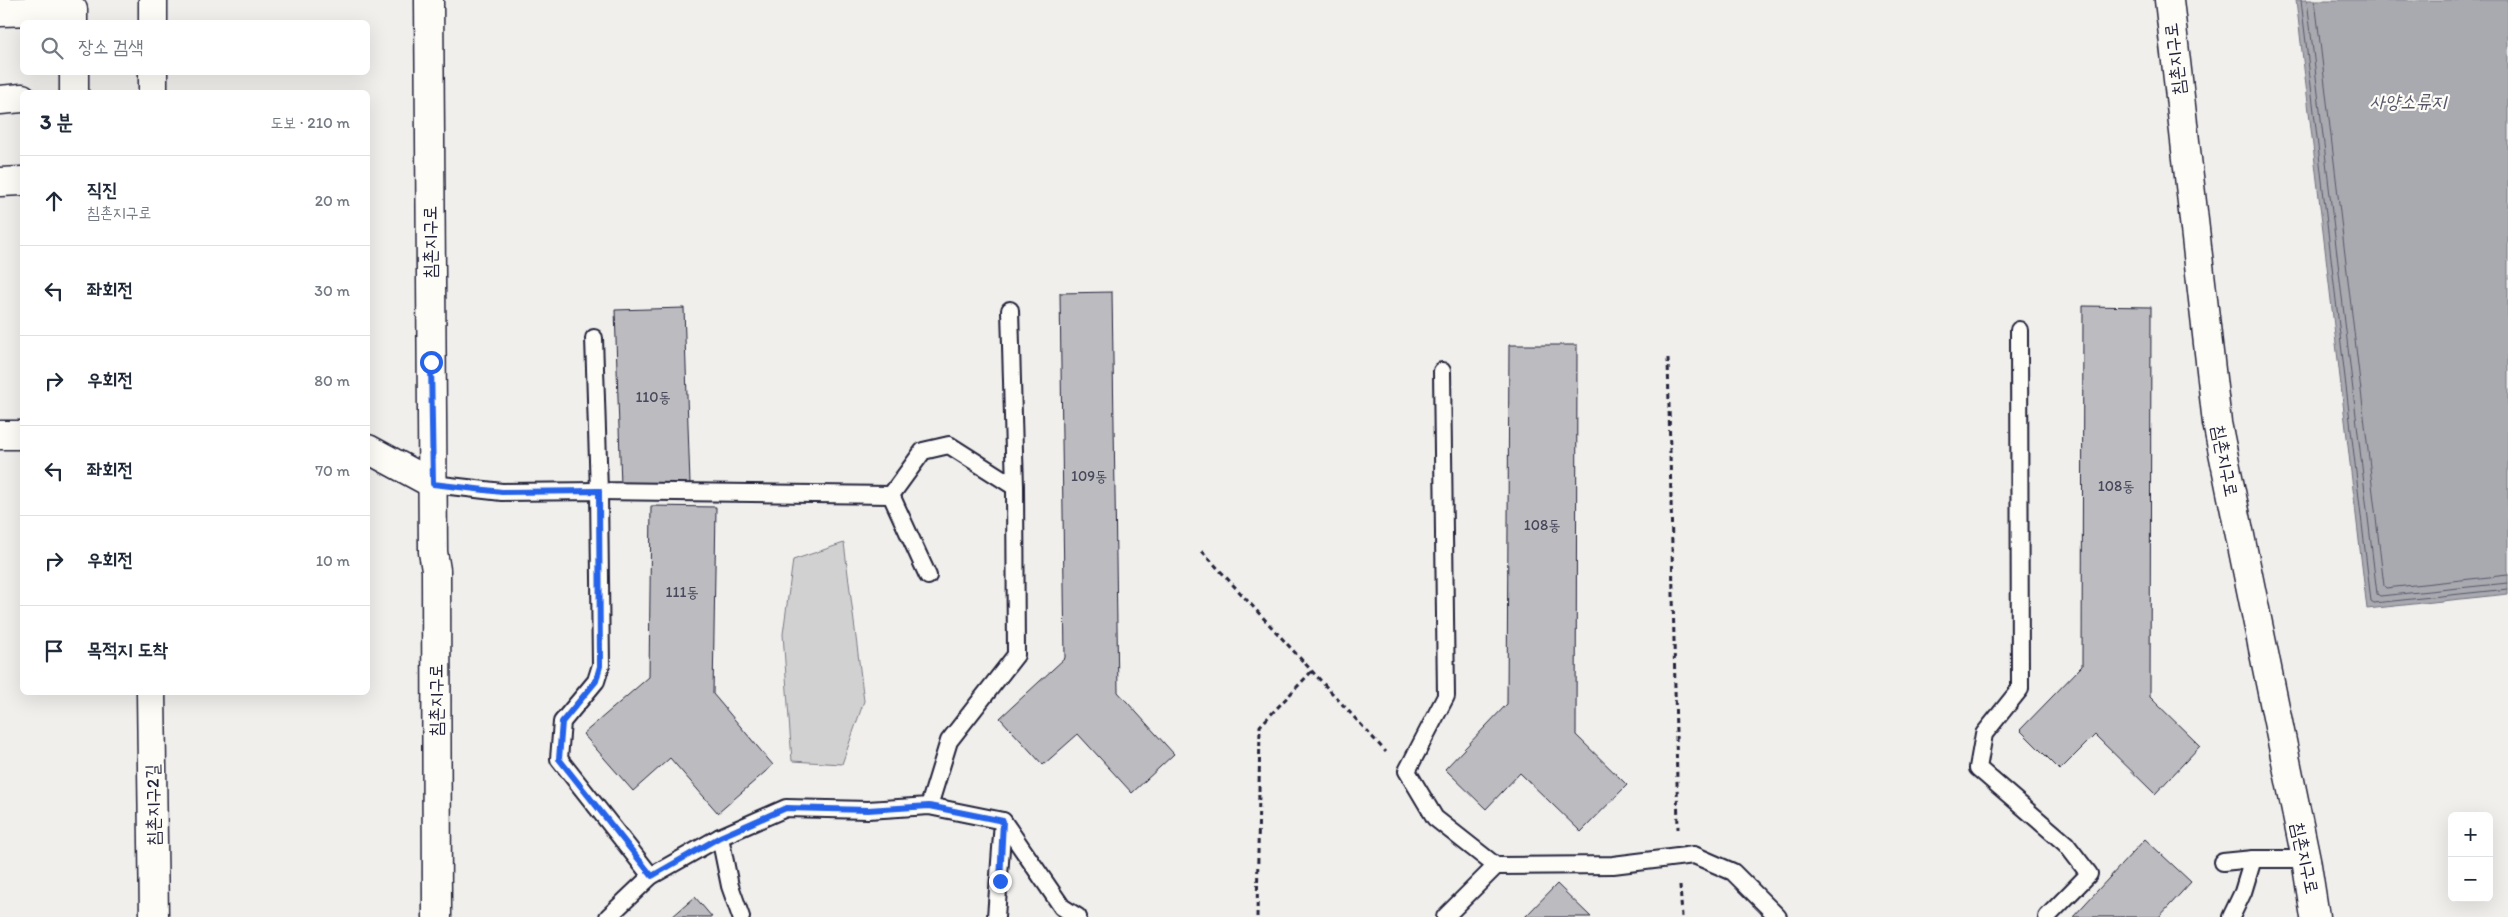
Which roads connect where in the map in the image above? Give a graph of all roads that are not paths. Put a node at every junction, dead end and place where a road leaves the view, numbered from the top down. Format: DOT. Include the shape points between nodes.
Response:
graph roads {
  1 [pos="153,0"];
  2 [pos="429,0"];
  3 [pos="2169,0"];
  4 [pos="0,12"];
  5 [pos="73,20"];
  6 [pos="153,20"];
  7 [pos="74,75"];
  8 [pos="153,75"];
  9 [pos="74,90"];
  10 [pos="154,90"];
  11 [pos="20,98"];
  12 [pos="0,100"];
  13 [pos="20,181"];
  14 [pos="0,182"];
  15 [pos="1010,310"];
  16 [pos="2019,330"];
  17 [pos="594,338"];
  18 [pos="1442,371"];
  19 [pos="0,435"];
  20 [pos="20,435"];
  21 [pos="370,450"];
  22 [pos="433,484"];
  23 [pos="1015,487"];
  24 [pos="599,491"];
  25 [pos="891,495"];
  26 [pos="928,576"];
  27 [pos="151,695"];
  28 [pos="929,806"];
  29 [pos="1003,821"];
  30 [pos="720,837"];
  31 [pos="2253,859"];
  32 [pos="2306,859"];
  33 [pos="2223,862"];
  34 [pos="1496,866"];
  35 [pos="652,876"];
  36 [pos="154,917"];
  37 [pos="437,917"];
  38 [pos="608,917"];
  39 [pos="741,917"];
  40 [pos="996,917"];
  41 [pos="1078,917"];
  42 [pos="1445,917"];
  43 [pos="1778,917"];
  44 [pos="2048,917"];
  45 [pos="2231,917"];
  46 [pos="2315,917"];
  1 -- 6 [label="street"];
  2 -- 22 [label="street, 침촌지구로"];
  3 -- 32 [label="street, 침촌지구로" via="2217,423"];
  4 -- 5 [label="street" via="73,10"];
  7 -- 9 [label="street"];
  8 -- 10 [label="street"];
  11 -- 12 [label="street"];
  13 -- 14 [label="street"];
  15 -- 23 [label="lane"];
  16 -- 44 [label="lane" via="2020,689 1984,734 1978,768 2066,844 2089,874"];
  17 -- 24 [label="lane"];
  18 -- 34 [label="lane" via="1446,696 1407,771 1435,818"];
  19 -- 20 [label="street"];
  21 -- 22 [label="street"];
  22 -- 24 [label="lane" via="502,492"];
  22 -- 37 [label="street, 침촌지구로"];
  23 -- 25 [label="lane" via="949,445 923,451"];
  23 -- 28 [label="lane" via="1016,655 949,741"];
  24 -- 25 [label="lane"];
  24 -- 35 [label="lane" via="600,666 596,681 562,722 559,759"];
  25 -- 26 [label="lane"];
  27 -- 36 [label="street, 침촌지구2길"];
  28 -- 29 [label="lane"];
  28 -- 30 [label="lane" via="868,810 786,808"];
  29 -- 40 [label="lane"];
  29 -- 41 [label="lane" via="1062,907"];
  30 -- 35 [label="lane"];
  30 -- 39 [label="lane" via="730,886"];
  31 -- 32 [label="lane"];
  31 -- 33 [label="lane"];
  31 -- 45 [label="lane"];
  32 -- 46 [label="street, 침촌지구로"];
  34 -- 42 [label="lane"];
  34 -- 43 [label="lane" via="1613,865 1694,854 1732,872"];
  35 -- 38 [label="lane"];
}
